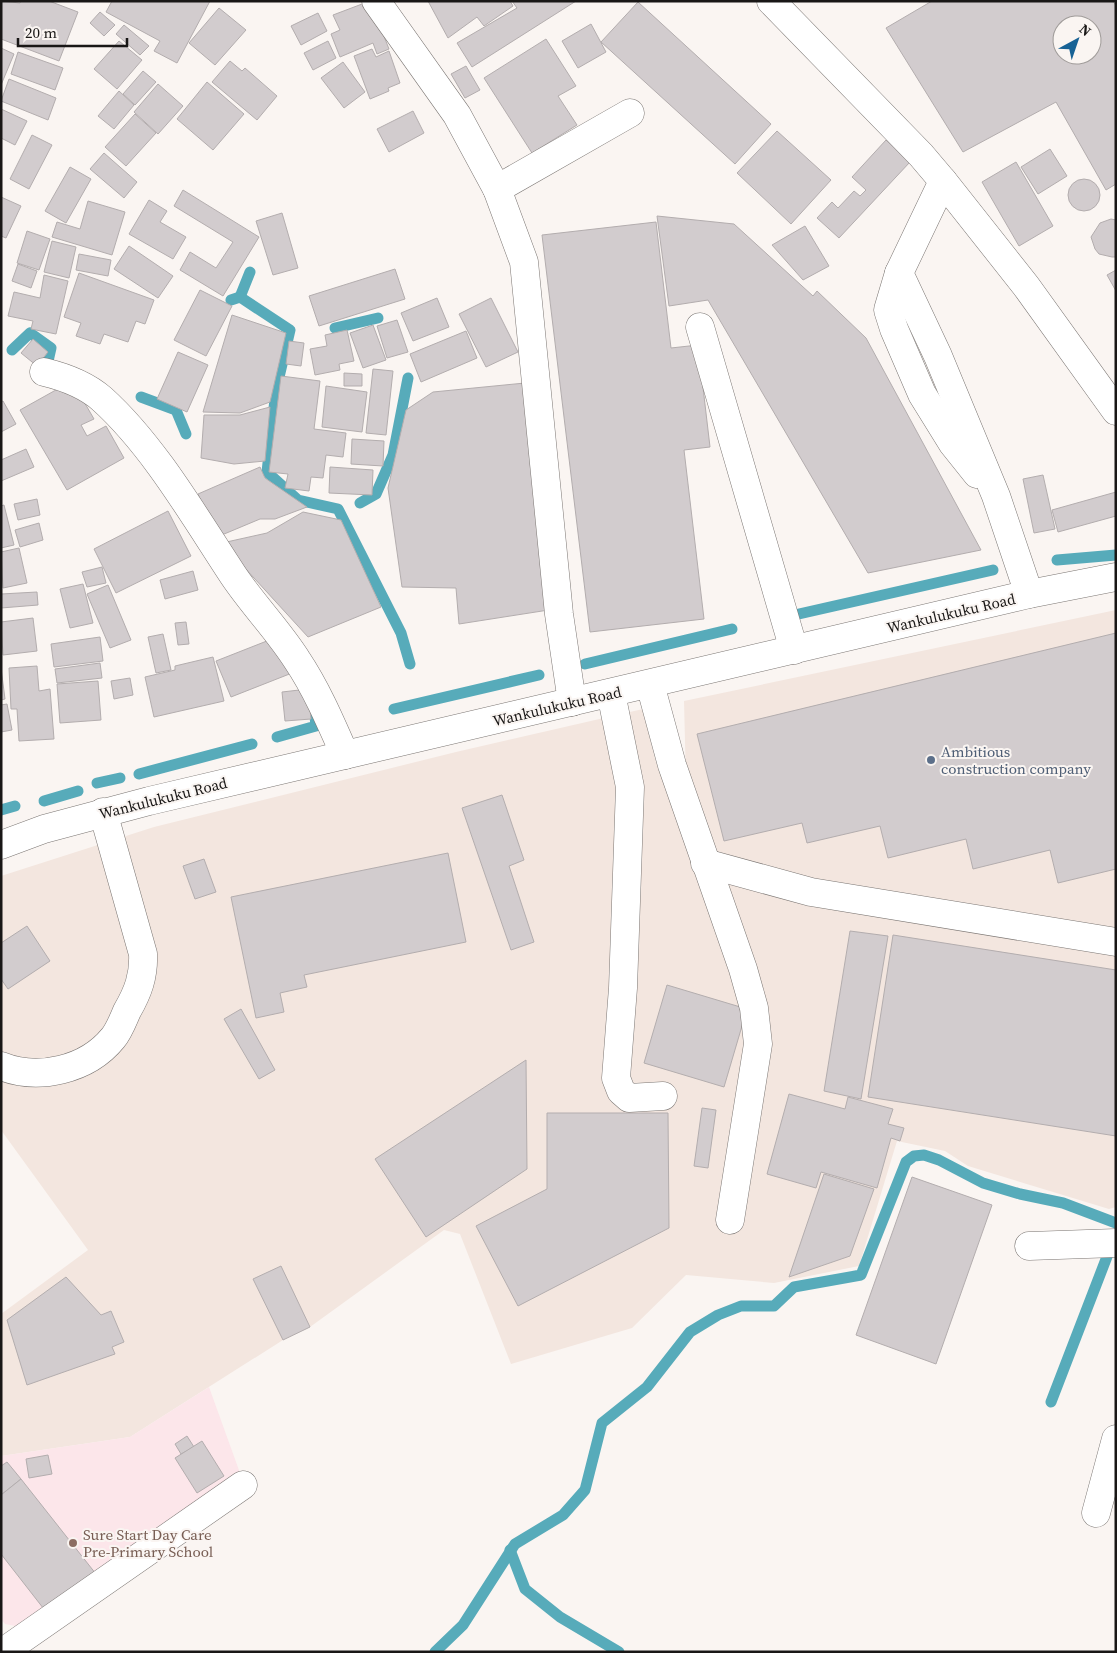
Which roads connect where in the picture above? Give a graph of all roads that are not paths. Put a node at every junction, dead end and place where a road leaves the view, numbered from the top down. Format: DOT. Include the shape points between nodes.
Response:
graph roads {
  1 [pos="376,1"];
  2 [pos="772,1"];
  3 [pos="630,113"];
  4 [pos="943,181"];
  5 [pos="497,189"];
  6 [pos="700,327"];
  7 [pos="44,372"];
  8 [pos="1116,410"];
  9 [pos="1116,578"];
  10 [pos="1029,594"];
  11 [pos="794,650"];
  12 [pos="650,684"];
  13 [pos="611,693"];
  14 [pos="572,702"];
  15 [pos="345,755"];
  16 [pos="103,812"];
  17 [pos="1,845"];
  18 [pos="705,864"];
  19 [pos="1116,942"];
  20 [pos="1,1066"];
  21 [pos="663,1096"];
  22 [pos="730,1220"];
  23 [pos="1116,1243"];
  24 [pos="1029,1246"];
  25 [pos="1116,1439"];
  26 [pos="242,1485"];
  27 [pos="1096,1513"];
  28 [pos="5,1648"];
  1 -- 5 [label="street" via="457,115"];
  2 -- 4 [label="street" via="921,154"];
  3 -- 5 [label="street"];
  4 -- 8 [label="street" via="1026,286"];
  4 -- 10 [label="street" via="898,273 938,356 996,496"];
  5 -- 14 [label="street" via="524,262 559,614"];
  6 -- 11 [label="street"];
  7 -- 15 [label="street" via="72,379 100,397 127,424 244,591 298,661 321,701"];
  9 -- 10 [label="street, Wankulukuku Road"];
  10 -- 11 [label="street, Wankulukuku Road"];
  11 -- 12 [label="street, Wankulukuku Road"];
  12 -- 13 [label="street, Wankulukuku Road"];
  12 -- 18 [label="street" via="672,765"];
  13 -- 14 [label="street, Wankulukuku Road"];
  13 -- 21 [label="street" via="630,787 623,988 616,1078 621,1091 629,1098"];
  14 -- 15 [label="street, Wankulukuku Road"];
  15 -- 16 [label="street, Wankulukuku Road"];
  16 -- 17 [label="street, Wankulukuku Road"];
  16 -- 20 [label="street" via="143,954 144,971 136,996 113,1038 79,1065 42,1072 15,1072"];
  18 -- 19 [label="street" via="811,892"];
  18 -- 22 [label="street" via="743,969 754,1008 758,1044"];
  23 -- 24 [label="street"];
  25 -- 27 [label="street"];
  26 -- 28 [label="street"];
}
